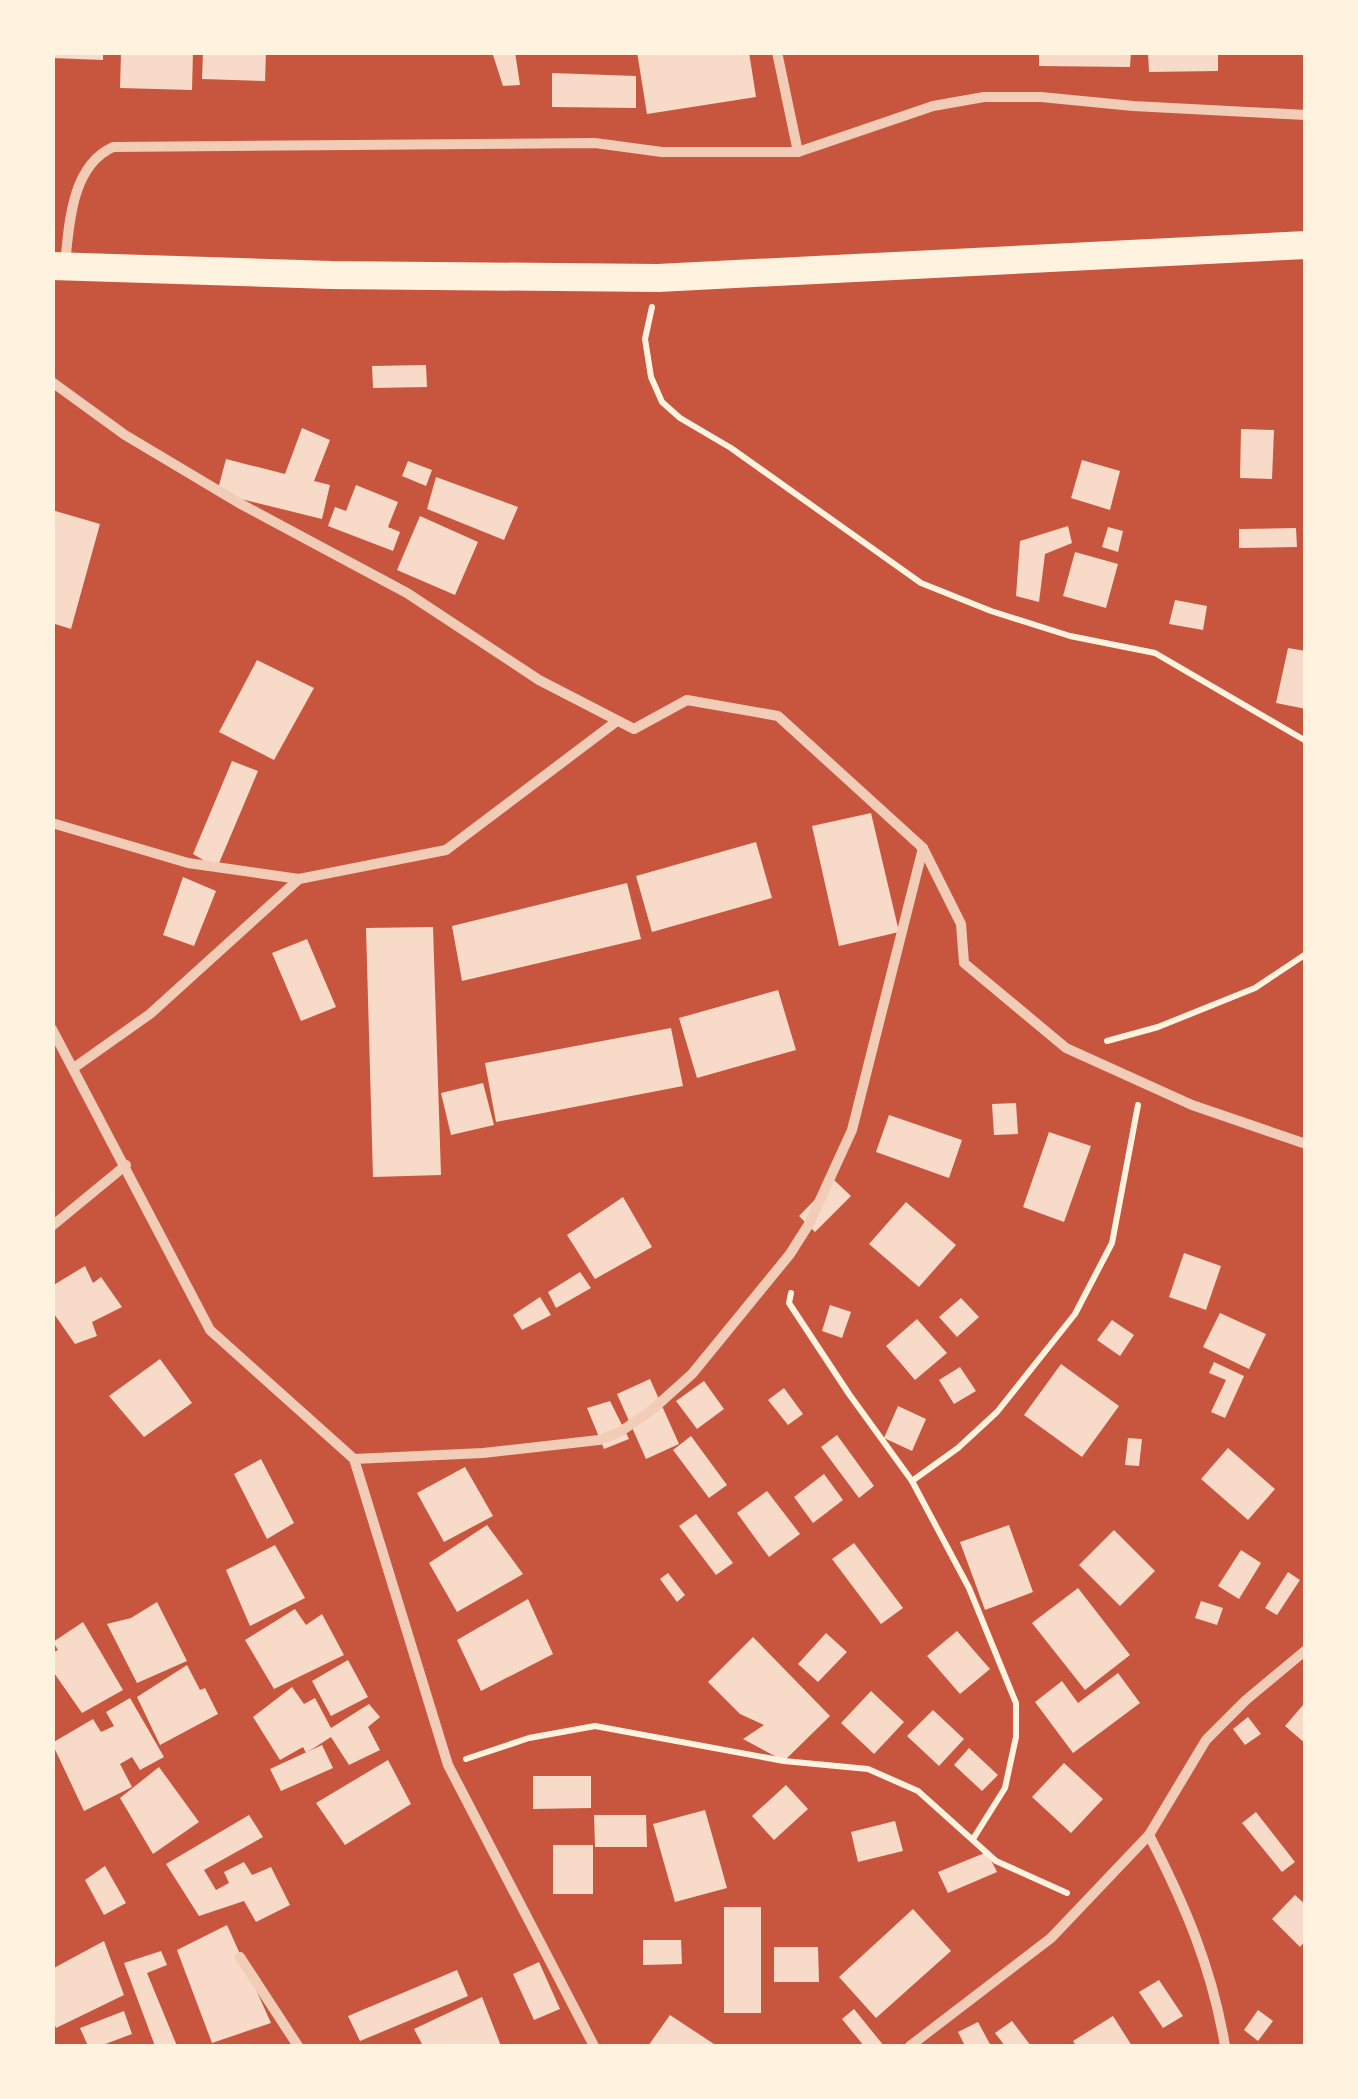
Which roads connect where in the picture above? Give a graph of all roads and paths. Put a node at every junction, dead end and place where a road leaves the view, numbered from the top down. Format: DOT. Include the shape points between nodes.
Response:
graph roads {
  1 [pos="777,52"];
  2 [pos="1306,115"];
  3 [pos="798,152"];
  4 [pos="1306,244"];
  5 [pos="59,266"];
  6 [pos="658,278"];
  7 [pos="52,382"];
  8 [pos="617,720"];
  9 [pos="1306,742"];
  10 [pos="52,823"];
  11 [pos="923,848"];
  12 [pos="299,878"];
  13 [pos="1306,954"];
  14 [pos="52,1030"];
  15 [pos="1066,1048"];
  16 [pos="75,1067"];
  17 [pos="1142,1084"];
  18 [pos="1306,1144"];
  19 [pos="126,1165"];
  20 [pos="52,1226"];
  21 [pos="793,1287"];
  22 [pos="354,1459"];
  23 [pos="912,1481"];
  24 [pos="1304,1654"];
  25 [pos="448,1765"];
  26 [pos="1149,1834"];
  27 [pos="973,1838"];
  28 [pos="1086,1901"];
  29 [pos="240,1958"];
  30 [pos="298,2046"];
  31 [pos="594,2046"];
  32 [pos="910,2046"];
  33 [pos="1225,2046"];
  1 -- 3 [label="street"];
  2 -- 3 [label="street" via="984,97 933,106"];
  3 -- 5 [label="street" via="662,152 595,143 113,146 82,178"];
  4 -- 6 [label="highway"];
  5 -- 6 [label="highway"];
  6 -- 9 [label="path" via="645,340 662,402 680,418 921,583 1070,636 1155,654"];
  7 -- 8 [label="street" via="190,474"];
  8 -- 11 [label="street" via="634,729 687,700 778,716"];
  8 -- 12 [label="street" via="446,850"];
  10 -- 12 [label="street" via="188,863"];
  11 -- 15 [label="street" via="961,924 964,963"];
  11 -- 22 [label="street" via="852,1130 790,1254 692,1374 653,1409 599,1440"];
  12 -- 16 [label="street" via="150,1014"];
  13 -- 15 [label="path" via="1255,988 1158,1027"];
  14 -- 16 [label="street"];
  15 -- 17 [label="street"];
  16 -- 19 [label="street"];
  17 -- 18 [label="street"];
  17 -- 23 [label="path" via="1112,1243 1076,1314 997,1412"];
  19 -- 20 [label="street"];
  19 -- 22 [label="street" via="210,1330"];
  21 -- 23 [label="path" via="789,1303"];
  22 -- 25 [label="street"];
  23 -- 27 [label="path" via="969,1588 1016,1703 1005,1788"];
  24 -- 26 [label="street" via="1206,1740"];
  25 -- 27 [label="path" via="529,1738 594,1726 868,1768 918,1791"];
  25 -- 31 [label="street"];
  26 -- 28 [label="street"];
  26 -- 33 [label="street" via="1199,1939"];
  27 -- 28 [label="path" via="996,1861"];
  28 -- 32 [label="street" via="1051,1938"];
  29 -- 30 [label="street"];
}
